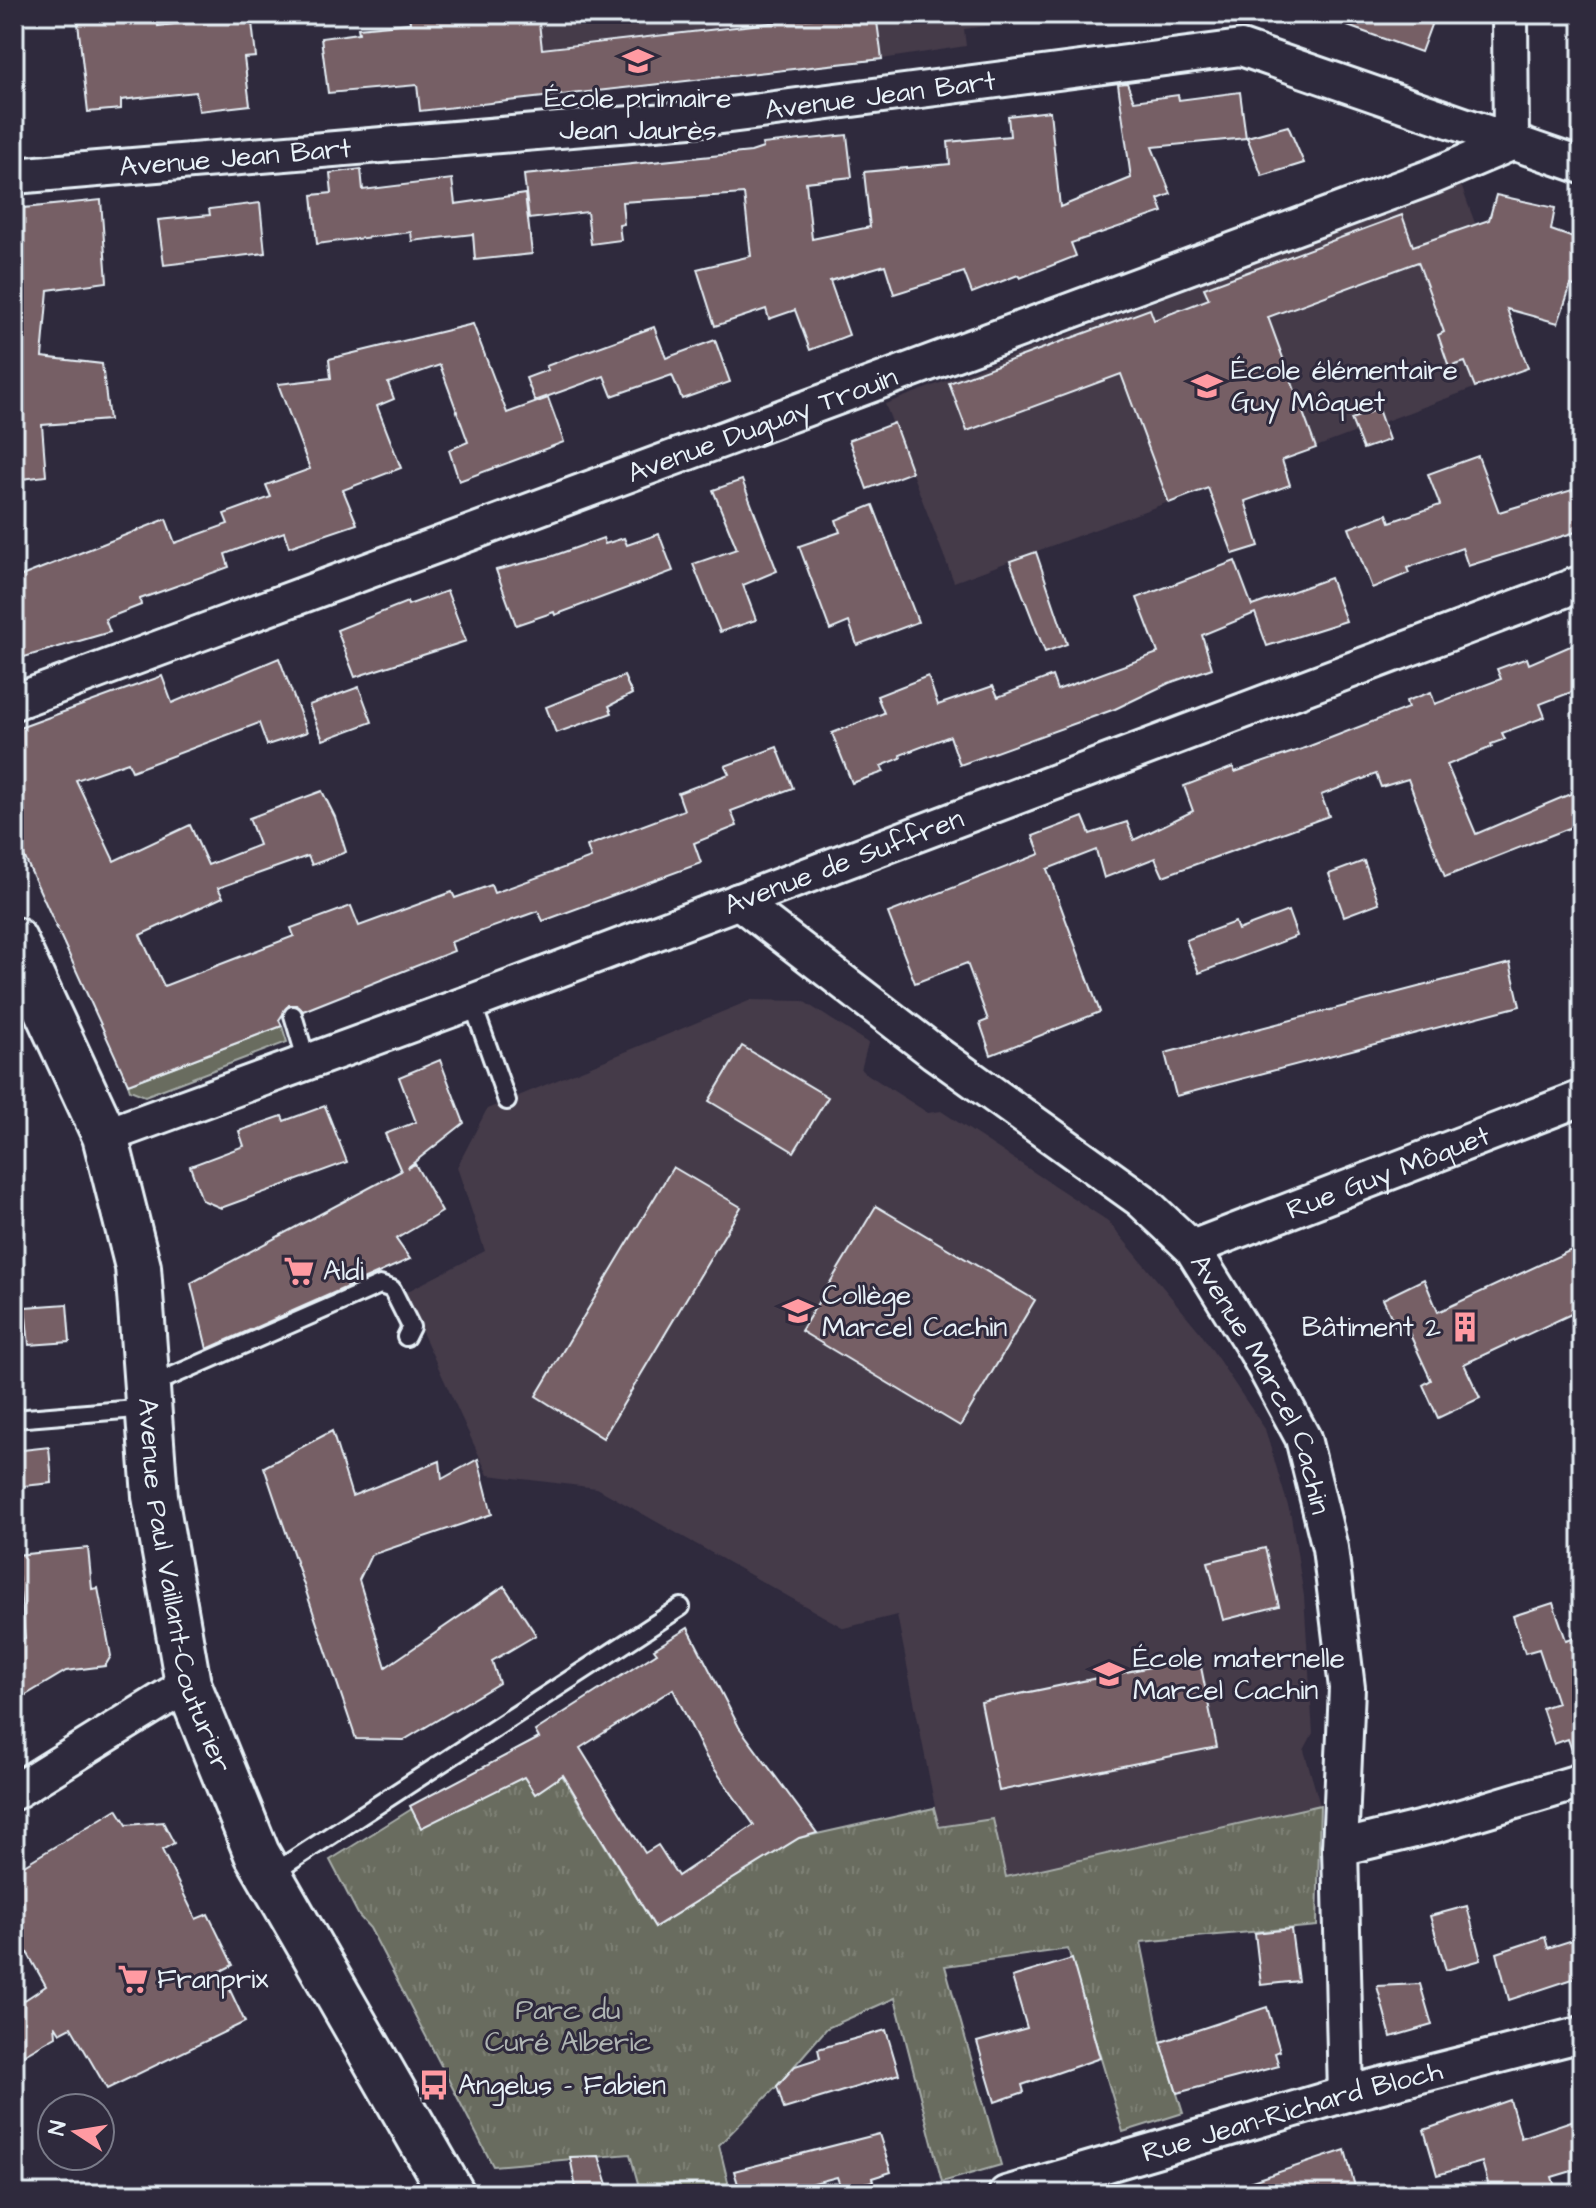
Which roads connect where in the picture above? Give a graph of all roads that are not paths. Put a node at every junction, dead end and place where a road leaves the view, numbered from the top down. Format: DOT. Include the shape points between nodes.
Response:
graph roads {
  1 [pos="1510,14"];
  2 [pos="1511,143"];
  3 [pos="1582,166"];
  4 [pos="14,176"];
  5 [pos="1582,583"];
  6 [pos="14,702"];
  7 [pos="738,901"];
  8 [pos="14,940"];
  9 [pos="472,1002"];
  10 [pos="293,1015"];
  11 [pos="307,1062"];
  12 [pos="1582,1098"];
  13 [pos="507,1101"];
  14 [pos="105,1136"];
  15 [pos="1192,1248"];
  16 [pos="406,1337"];
  17 [pos="148,1397"];
  18 [pos="14,1419"];
  19 [pos="681,1607"];
  20 [pos="188,1684"];
  21 [pos="1582,1781"];
  22 [pos="14,1792"];
  23 [pos="1340,1848"];
  24 [pos="269,1875"];
  25 [pos="1582,2034"];
  26 [pos="1346,2094"];
  27 [pos="452,2194"];
  28 [pos="1006,2194"];
  1 -- 2 [label="street"];
  2 -- 3 [label="street, Avenue Jean Bart"];
  2 -- 4 [label="street, Avenue Jean Bart" via="1241,48 714,117"];
  2 -- 6 [label="street, Avenue Duguay Trouin"];
  5 -- 7 [label="street, Avenue de Suffren"];
  7 -- 9 [label="street, Avenue de Suffren"];
  7 -- 15 [label="street, Avenue Marcel Cachin" via="934,1052 1141,1200"];
  8 -- 14 [label="main road, Avenue Paul Vaillant-Couturier"];
  9 -- 11 [label="street, Avenue de Suffren"];
  9 -- 13 [label="lane"];
  10 -- 11 [label="lane"];
  11 -- 14 [label="street, Avenue de Suffren"];
  12 -- 15 [label="street, Rue Guy Môquet"];
  14 -- 17 [label="main road, Avenue Paul Vaillant-Couturier" via="138,1267"];
  15 -- 23 [label="street, Avenue Marcel Cachin" via="1303,1438 1327,1535 1347,1688"];
  16 -- 17 [label="lane" via="411,1327 392,1289 380,1285"];
  17 -- 18 [label="lane"];
  17 -- 20 [label="main road, Avenue Paul Vaillant-Couturier" via="155,1496"];
  19 -- 24 [label="lane"];
  20 -- 22 [label="street"];
  20 -- 24 [label="main road, Avenue Paul Vaillant-Couturier" via="218,1767"];
  21 -- 23 [label="street"];
  23 -- 26 [label="street, Avenue Marcel Cachin"];
  24 -- 27 [label="main road, Avenue Paul Vaillant-Couturier"];
  25 -- 26 [label="street, Rue Jean-Richard Bloch"];
  26 -- 28 [label="street, Rue Jean-Richard Bloch"];
}
